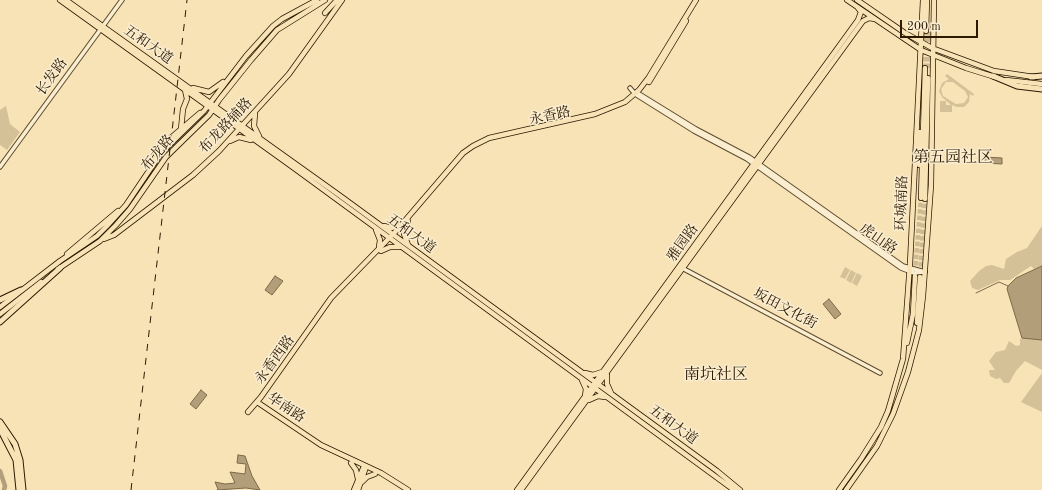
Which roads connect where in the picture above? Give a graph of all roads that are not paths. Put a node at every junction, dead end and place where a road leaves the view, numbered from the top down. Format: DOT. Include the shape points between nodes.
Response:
graph roads {
  1 [pos="60,0"];
  2 [pos="66,0"];
  3 [pos="122,0"];
  4 [pos="317,0"];
  5 [pos="325,0"];
  6 [pos="337,0"];
  7 [pos="342,0"];
  8 [pos="696,0"];
  9 [pos="700,0"];
  10 [pos="847,0"];
  11 [pos="857,0"];
  12 [pos="923,0"];
  13 [pos="927,0"];
  14 [pos="931,0"];
  15 [pos="934,0"];
  16 [pos="858,8"];
  17 [pos="325,13"];
  18 [pos="875,19"];
  19 [pos="102,28"];
  20 [pos="922,43"];
  21 [pos="932,48"];
  22 [pos="921,50"];
  23 [pos="932,55"];
  24 [pos="231,76"];
  25 [pos="993,76"];
  26 [pos="1031,77"];
  27 [pos="1042,77"];
  28 [pos="1042,84"];
  29 [pos="187,89"];
  30 [pos="1042,89"];
  31 [pos="919,90"];
  32 [pos="637,94"];
  33 [pos="211,106"];
  34 [pos="257,109"];
  35 [pos="932,113"];
  36 [pos="241,127"];
  37 [pos="181,129"];
  38 [pos="258,140"];
  39 [pos="225,144"];
  40 [pos="757,164"];
  41 [pos="0,167"];
  42 [pos="926,167"];
  43 [pos="147,173"];
  44 [pos="921,179"];
  45 [pos="408,221"];
  46 [pos="402,223"];
  47 [pos="376,224"];
  48 [pos="392,237"];
  49 [pos="100,240"];
  50 [pos="408,249"];
  51 [pos="379,251"];
  52 [pos="60,268"];
  53 [pos="681,268"];
  54 [pos="910,271"];
  55 [pos="925,272"];
  56 [pos="21,290"];
  57 [pos="0,300"];
  58 [pos="0,306"];
  59 [pos="0,314"];
  60 [pos="0,322"];
  61 [pos="914,350"];
  62 [pos="903,358"];
  63 [pos="607,371"];
  64 [pos="880,373"];
  65 [pos="579,374"];
  66 [pos="596,386"];
  67 [pos="611,397"];
  68 [pos="585,400"];
  69 [pos="257,402"];
  70 [pos="248,412"];
  71 [pos="0,422"];
  72 [pos="0,429"];
  73 [pos="351,463"];
  74 [pos="365,468"];
  75 [pos="376,474"];
  76 [pos="359,482"];
  77 [pos="19,490"];
  78 [pos="23,490"];
  79 [pos="354,490"];
  80 [pos="358,490"];
  81 [pos="403,490"];
  82 [pos="408,490"];
  83 [pos="517,490"];
  84 [pos="521,490"];
  85 [pos="734,490"];
  86 [pos="740,490"];
  87 [pos="839,490"];
  88 [pos="846,490"];
  1 -- 19 [label="main road, 五和大道"];
  2 -- 19 [label="main road, 五和大道"];
  3 -- 19 [label="street, 长发路"];
  4 -- 24 [label="main road, 布龙路" via="276,23"];
  5 -- 33 [label="main road, 布龙路" via="280,27"];
  6 -- 17 [label="main road"];
  7 -- 34 [label="main road, 布龙路辅路" via="289,74"];
  8 -- 32 [label="main road, 永香路"];
  9 -- 32 [label="main road, 永香路" via="655,74"];
  10 -- 16 [label="main road"];
  11 -- 20 [label="main road"];
  12 -- 20 [label="main road, 环城南路"];
  13 -- 14 [label="main road" via="928,31"];
  15 -- 21 [label="main road, 环城南路"];
  16 -- 18 [label="main road"];
  16 -- 40 [label="main road, 雅园路" via="861,12 858,20"];
  18 -- 22 [label="main road"];
  18 -- 40 [label="main road, 雅园路" via="868,18 863,21"];
  19 -- 29 [label="main road, 五和大道"];
  19 -- 41 [label="street, 长发路"];
  20 -- 21 [label="main road"];
  20 -- 22 [label="main road, 环城南路"];
  21 -- 23 [label="main road, 环城南路"];
  21 -- 26 [label="main road" via="994,71"];
  22 -- 23 [label="main road"];
  22 -- 31 [label="main road, 环城南路"];
  23 -- 25 [label="main road"];
  23 -- 35 [label="main road, 环城南路"];
  24 -- 29 [label="main road" via="210,92"];
  24 -- 33 [label="main road, 布龙路"];
  25 -- 28 [label="main road"];
  25 -- 30 [label="highway" via="1017,86"];
  26 -- 27 [label="highway"];
  29 -- 33 [label="main road, 五和大道"];
  29 -- 37 [label="main road"];
  31 -- 44 [label="main road"];
  31 -- 54 [label="main road, 环城南路"];
  32 -- 40 [label="street, 虎山路" via="696,129 738,150"];
  32 -- 45 [label="main road, 永香路" via="622,107 602,115 495,139 478,146 458,162"];
  32 -- 46 [label="main road, 永香路" via="601,112 494,136 478,143 459,158"];
  33 -- 36 [label="main road, 五和大道"];
  33 -- 37 [label="main road, 布龙路辅路"];
  33 -- 43 [label="main road, 布龙路" via="165,149"];
  33 -- 49 [label="main road, 布龙路" via="198,127 169,153 130,209"];
  34 -- 36 [label="main road, 布龙路辅路"];
  34 -- 38 [label="main road" via="253,123"];
  35 -- 42 [label="main road"];
  35 -- 55 [label="main road, 环城南路" via="931,185"];
  36 -- 38 [label="main road, 五和大道"];
  36 -- 39 [label="main road, 布龙路辅路"];
  37 -- 43 [label="main road, 布龙路辅路" via="160,148"];
  38 -- 39 [label="main road" via="239,137"];
  38 -- 47 [label="main road, 五和大道"];
  39 -- 49 [label="main road, 布龙路辅路" via="199,170 114,235"];
  40 -- 53 [label="main road, 雅园路"];
  40 -- 54 [label="street, 虎山路"];
  42 -- 44 [label="main road, 环城南路" via="923,198"];
  42 -- 44 [label="main road, 环城南路" via="927,68"];
  43 -- 56 [label="main road, 布龙路" via="126,205 75,245 59,262"];
  45 -- 48 [label="main road, 永香路"];
  45 -- 50 [label="main road" via="404,237"];
  46 -- 47 [label="main road" via="392,228"];
  46 -- 48 [label="main road, 永香路"];
  47 -- 48 [label="main road, 五和大道"];
  47 -- 51 [label="main road" via="380,240"];
  48 -- 50 [label="main road, 五和大道"];
  48 -- 51 [label="main road, 永香西路"];
  49 -- 52 [label="main road, 布龙路"];
  50 -- 51 [label="main road" via="393,247"];
  50 -- 65 [label="main road, 五和大道"];
  51 -- 69 [label="main road, 永香西路" via="335,294"];
  52 -- 59 [label="main road, 布龙路"];
  52 -- 60 [label="highway"];
  53 -- 63 [label="main road, 雅园路"];
  53 -- 64 [label="street, 坂田文化街"];
  54 -- 55 [label="street, 虎山路"];
  54 -- 62 [label="main road, 环城南路"];
  55 -- 61 [label="main road, 环城南路" via="922,309"];
  56 -- 57 [label="highway"];
  56 -- 58 [label="main road"];
  61 -- 62 [label="main road, 环城南路" via="918,277 911,326"];
  61 -- 88 [label="main road, 环城南路" via="886,430"];
  62 -- 87 [label="main road, 环城南路" via="881,427"];
  63 -- 65 [label="main road" via="593,375"];
  63 -- 66 [label="main road, 雅园路"];
  63 -- 67 [label="main road"];
  65 -- 66 [label="main road, 五和大道"];
  65 -- 68 [label="main road" via="586,389"];
  66 -- 67 [label="main road, 五和大道"];
  66 -- 68 [label="main road, 雅园路"];
  67 -- 68 [label="main road" via="598,396"];
  67 -- 85 [label="main road, 五和大道"];
  67 -- 86 [label="main road, 五和大道"];
  68 -- 83 [label="main road, 雅园路"];
  68 -- 84 [label="main road, 雅园路"];
  69 -- 70 [label="main road, 永香西路"];
  69 -- 73 [label="main road, 华南路" via="313,444"];
  69 -- 74 [label="main road, 华南路" via="321,445"];
  71 -- 78 [label="highway" via="15,444 20,460"];
  72 -- 77 [label="highway" via="16,460"];
  73 -- 74 [label="main road, 华南路"];
  73 -- 76 [label="main road" via="357,472"];
  74 -- 75 [label="main road, 华南路"];
  74 -- 76 [label="main road"];
  74 -- 82 [label="main road, 华南路" via="387,476"];
  75 -- 76 [label="main road"];
  75 -- 81 [label="main road, 华南路"];
  76 -- 79 [label="main road"];
  76 -- 80 [label="main road"];
}
